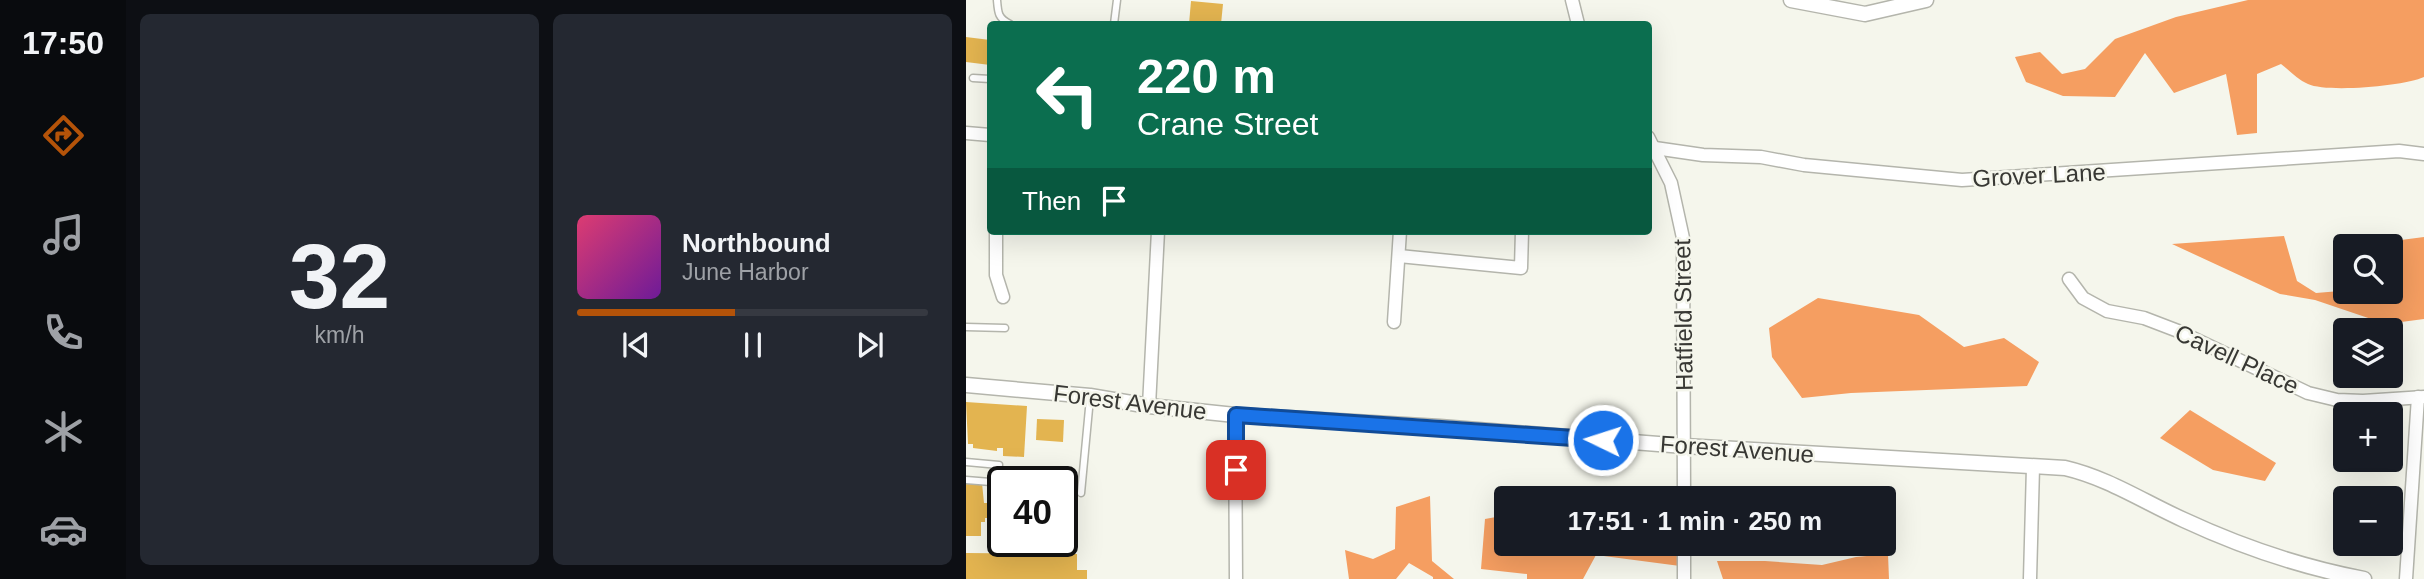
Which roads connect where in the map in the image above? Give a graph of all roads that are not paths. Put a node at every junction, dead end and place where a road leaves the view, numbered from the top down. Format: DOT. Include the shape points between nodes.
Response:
graph roads {
  1 [pos="998,0"];
  2 [pos="1116,0"];
  3 [pos="1572,0"];
  4 [pos="1791,0"];
  5 [pos="1926,0"];
  6 [pos="1004,21"];
  7 [pos="1114,21"];
  8 [pos="1577,21"];
  9 [pos="973,78"];
  10 [pos="987,79"];
  11 [pos="966,133"];
  12 [pos="987,135"];
  13 [pos="1652,144"];
  14 [pos="1652,146"];
  15 [pos="2424,154"];
  16 [pos="996,235"];
  17 [pos="1158,235"];
  18 [pos="1400,235"];
  19 [pos="1522,235"];
  20 [pos="1399,256"];
  21 [pos="2069,279"];
  22 [pos="1003,297"];
  23 [pos="1394,322"];
  24 [pos="966,327"];
  25 [pos="1005,328"];
  26 [pos="966,385"];
  27 [pos="1090,396"];
  28 [pos="2421,397"];
  29 [pos="1149,406"];
  30 [pos="1236,415"];
  31 [pos="1684,446"];
  32 [pos="966,462"];
  33 [pos="999,465"];
  34 [pos="2033,467"];
  35 [pos="966,480"];
  36 [pos="987,482"];
  37 [pos="1684,486"];
  38 [pos="1081,493"];
  39 [pos="1684,556"];
  40 [pos="1236,579"];
  41 [pos="1684,579"];
  42 [pos="2030,579"];
  43 [pos="2364,579"];
  44 [pos="2406,579"];
  1 -- 6 [label="lane" via="998,14"];
  2 -- 7 [label="lane"];
  3 -- 8 [label="street"];
  4 -- 5 [label="street" via="1865,14"];
  9 -- 10 [label="lane"];
  11 -- 12 [label="street"];
  13 -- 15 [label="street, Grover Lane" via="1703,155 1761,157 1962,180 2399,151"];
  14 -- 31 [label="street, Hatfield Street" via="1677,201 1683,238"];
  16 -- 22 [label="street" via="996,275"];
  17 -- 29 [label="street"];
  18 -- 20 [label="street"];
  19 -- 20 [label="street" via="1521,268"];
  20 -- 23 [label="street"];
  21 -- 28 [label="street, Cavell Place" via="2083,298 2107,311 2169,327 2308,393 2363,401"];
  24 -- 25 [label="lane"];
  26 -- 27 [label="street, Forest Avenue"];
  27 -- 29 [label="street, Forest Avenue"];
  27 -- 38 [label="lane"];
  28 -- 44 [label="street, Cavell Place"];
  29 -- 30 [label="street, Forest Avenue"];
  30 -- 31 [label="street, Forest Avenue"];
  30 -- 40 [label="street"];
  31 -- 34 [label="street, Forest Avenue"];
  31 -- 37 [label="street, Hatfield Street"];
  32 -- 33 [label="lane"];
  34 -- 42 [label="street"];
  34 -- 43 [label="street, Forest Avenue" via="2092,474 2244,547 2296,565"];
  35 -- 36 [label="lane"];
  39 -- 41 [label="street"];
}
